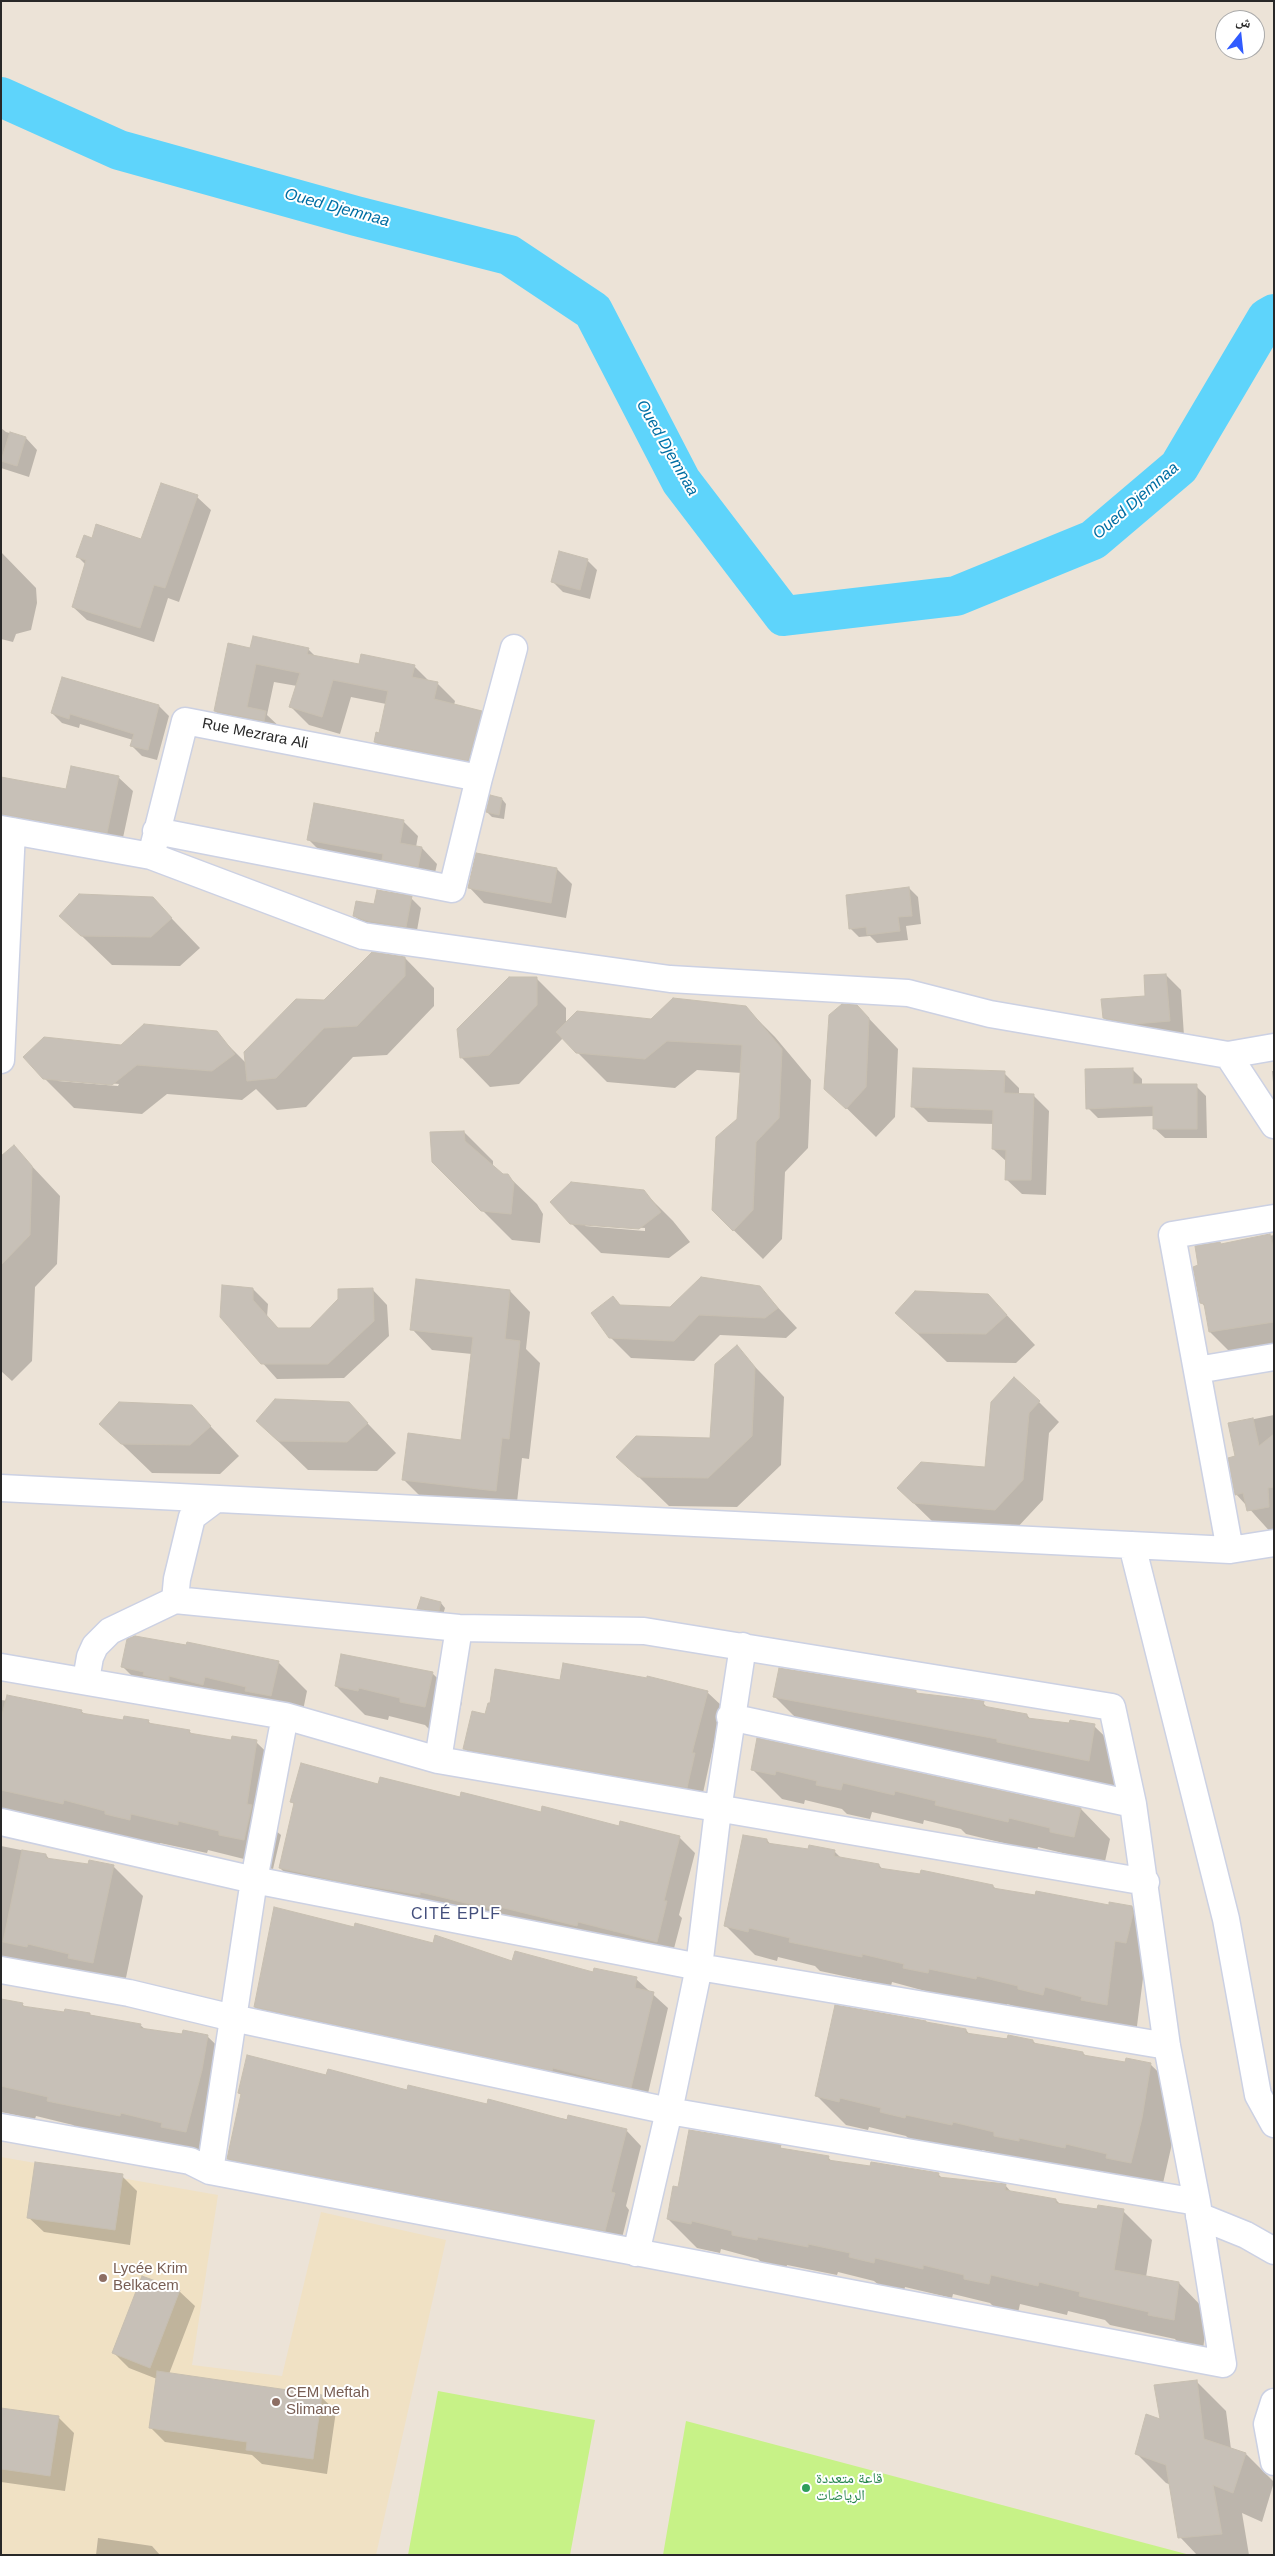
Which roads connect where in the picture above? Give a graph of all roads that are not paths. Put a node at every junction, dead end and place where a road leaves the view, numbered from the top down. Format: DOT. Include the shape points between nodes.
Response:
graph roads {
  1 [pos="514,648"];
  2 [pos="479,778"];
  3 [pos="6,830"];
  4 [pos="154,844"];
  5 [pos="1274,1047"];
  6 [pos="1228,1055"];
  7 [pos="1,1060"];
  8 [pos="1274,1126"];
  9 [pos="1274,1218"];
  10 [pos="1274,1357"];
  11 [pos="1197,1370"];
  12 [pos="1,1488"];
  13 [pos="216,1499"];
  14 [pos="1274,1543"];
  15 [pos="1132,1545"];
  16 [pos="1230,1550"];
  17 [pos="175,1600"];
  18 [pos="459,1628"];
  19 [pos="743,1646"];
  20 [pos="1,1667"];
  21 [pos="86,1680"];
  22 [pos="285,1716"];
  23 [pos="730,1718"];
  24 [pos="438,1760"];
  25 [pos="1133,1804"];
  26 [pos="718,1810"];
  27 [pos="1,1822"];
  28 [pos="254,1880"];
  29 [pos="1146,1882"];
  30 [pos="699,1967"];
  31 [pos="1,1970"];
  32 [pos="234,2018"];
  33 [pos="1167,2046"];
  34 [pos="669,2112"];
  35 [pos="1274,2124"];
  36 [pos="1,2127"];
  37 [pos="210,2171"];
  38 [pos="1198,2209"];
  39 [pos="1274,2251"];
  40 [pos="636,2253"];
  41 [pos="1274,2402"];
  42 [pos="1274,2462"];
  1 -- 2 [label="street"];
  2 -- 4 [label="street" via="452,889"];
  2 -- 4 [label="street, Rue Mezrara Ali" via="185,721"];
  3 -- 4 [label="street"];
  3 -- 7 [label="street"];
  4 -- 6 [label="street" via="362,936 670,979 908,993 990,1014"];
  5 -- 6 [label="street"];
  6 -- 8 [label="street"];
  9 -- 11 [label="street" via="1172,1235"];
  10 -- 11 [label="street"];
  11 -- 16 [label="street"];
  12 -- 13 [label="street"];
  13 -- 15 [label="street"];
  13 -- 17 [label="street" via="192,1517"];
  14 -- 16 [label="street"];
  15 -- 16 [label="street"];
  15 -- 35 [label="street" via="1226,1919 1258,2095"];
  17 -- 18 [label="street"];
  17 -- 21 [label="street" via="110,1631 95,1646"];
  18 -- 19 [label="street" via="644,1631"];
  18 -- 24 [label="street"];
  19 -- 23 [label="street"];
  19 -- 25 [label="street" via="1112,1708"];
  20 -- 21 [label="street"];
  21 -- 22 [label="street"];
  22 -- 24 [label="street"];
  22 -- 28 [label="street"];
  23 -- 25 [label="street"];
  23 -- 26 [label="street"];
  24 -- 26 [label="street"];
  25 -- 29 [label="street"];
  26 -- 29 [label="street"];
  26 -- 30 [label="street"];
  27 -- 28 [label="street"];
  28 -- 30 [label="street"];
  28 -- 32 [label="street"];
  29 -- 33 [label="street"];
  30 -- 33 [label="street"];
  30 -- 34 [label="street"];
  31 -- 32 [label="street" via="129,1993"];
  32 -- 34 [label="street"];
  32 -- 37 [label="street"];
  33 -- 38 [label="street"];
  34 -- 38 [label="street"];
  34 -- 40 [label="street"];
  36 -- 37 [label="street" via="190,2161"];
  37 -- 40 [label="street"];
  38 -- 39 [label="street"];
  38 -- 40 [label="street" via="1223,2364"];
  41 -- 42 [label="street" via="1267,2424"];
}
